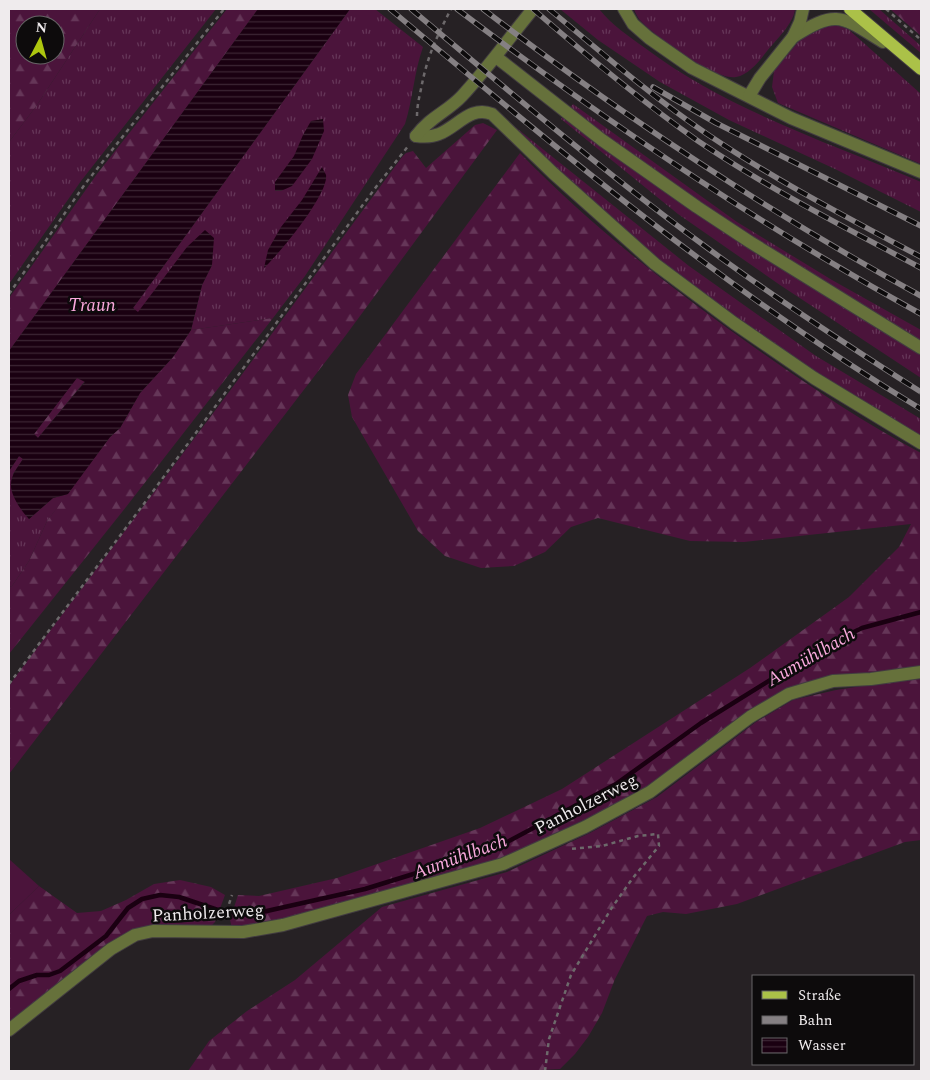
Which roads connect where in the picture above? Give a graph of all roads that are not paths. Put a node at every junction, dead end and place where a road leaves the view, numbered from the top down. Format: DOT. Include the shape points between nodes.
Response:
graph roads {
  1 [pos="533,9"];
  2 [pos="624,9"];
  3 [pos="803,9"];
  4 [pos="850,9"];
  5 [pos="793,37"];
  6 [pos="904,55"];
  7 [pos="496,57"];
  8 [pos="921,69"];
  9 [pos="749,96"];
  10 [pos="921,172"];
  11 [pos="921,348"];
  12 [pos="921,443"];
  13 [pos="921,672"];
  14 [pos="9,1030"];
  1 -- 7 [label="street"];
  2 -- 9 [label="street" via="633,24 663,48 692,68"];
  3 -- 5 [label="street"];
  4 -- 6 [label="main road"];
  5 -- 6 [label="street" via="823,20 838,18 854,24"];
  5 -- 9 [label="street"];
  6 -- 8 [label="main road"];
  7 -- 11 [label="street" via="602,140 697,207"];
  7 -- 12 [label="street" via="461,96 418,133 439,134 475,113 492,114 656,264 814,378"];
  9 -- 10 [label="street" via="791,118"];
  13 -- 14 [label="street, Panholzerweg" via="833,681 789,694 750,717 650,792 585,827 502,864 284,926 243,932 153,931 135,935 111,949"];
}
